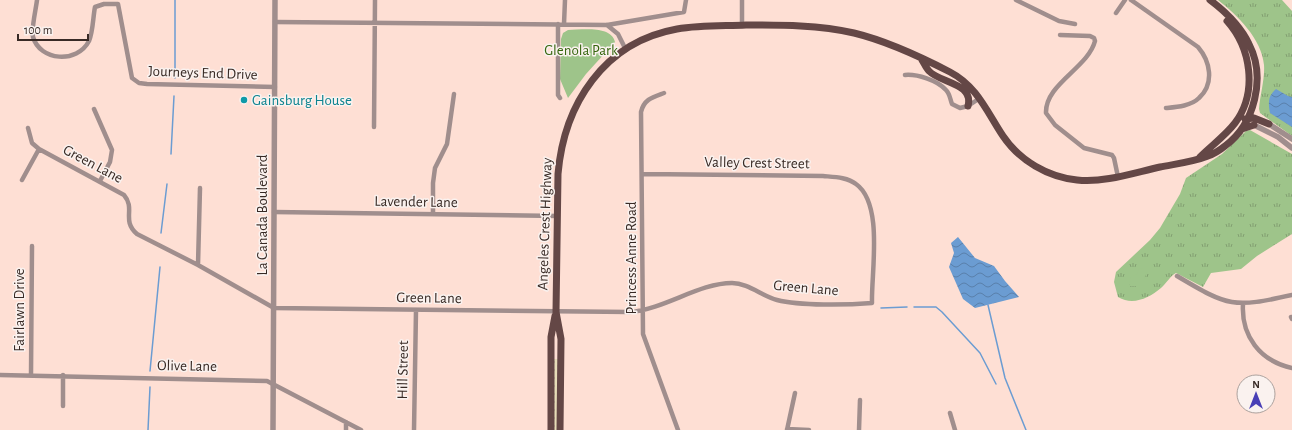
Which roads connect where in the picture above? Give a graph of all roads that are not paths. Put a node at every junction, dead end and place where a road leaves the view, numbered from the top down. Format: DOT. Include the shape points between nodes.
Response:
graph roads {
  1 [pos="37,0"];
  2 [pos="275,0"];
  3 [pos="375,0"];
  4 [pos="564,0"];
  5 [pos="686,0"];
  6 [pos="742,0"];
  7 [pos="1016,0"];
  8 [pos="1125,0"];
  9 [pos="1131,0"];
  10 [pos="1203,0"];
  11 [pos="1210,0"];
  12 [pos="1116,13"];
  13 [pos="275,22"];
  14 [pos="375,23"];
  15 [pos="558,24"];
  16 [pos="564,24"];
  17 [pos="1075,24"];
  18 [pos="607,25"];
  19 [pos="742,25"];
  20 [pos="1060,35"];
  21 [pos="626,50"];
  22 [pos="922,60"];
  23 [pos="905,75"];
  24 [pos="1249,80"];
  25 [pos="274,87"];
  26 [pos="664,93"];
  27 [pos="454,94"];
  28 [pos="560,98"];
  29 [pos="980,98"];
  30 [pos="1253,104"];
  31 [pos="968,106"];
  32 [pos="1166,108"];
  33 [pos="94,109"];
  34 [pos="1248,118"];
  35 [pos="1269,124"];
  36 [pos="1254,125"];
  37 [pos="374,127"];
  38 [pos="28,128"];
  39 [pos="1240,130"];
  40 [pos="1292,139"];
  41 [pos="1292,148"];
  42 [pos="39,149"];
  43 [pos="1198,158"];
  44 [pos="643,174"];
  45 [pos="1118,177"];
  46 [pos="22,180"];
  47 [pos="100,181"];
  48 [pos="200,188"];
  49 [pos="274,212"];
  50 [pos="433,214"];
  51 [pos="558,216"];
  52 [pos="32,246"];
  53 [pos="198,264"];
  54 [pos="1177,276"];
  55 [pos="1292,295"];
  56 [pos="872,303"];
  57 [pos="1243,304"];
  58 [pos="274,308"];
  59 [pos="416,310"];
  60 [pos="642,311"];
  61 [pos="556,312"];
  62 [pos="1292,368"];
  63 [pos="0,375"];
  64 [pos="31,375"];
  65 [pos="63,375"];
  66 [pos="273,383"];
  67 [pos="795,393"];
  68 [pos="860,400"];
  69 [pos="63,406"];
  70 [pos="950,412"];
  71 [pos="346,422"];
  72 [pos="787,429"];
  73 [pos="273,430"];
  74 [pos="346,430"];
  75 [pos="361,430"];
  76 [pos="414,430"];
  77 [pos="551,430"];
  78 [pos="560,430"];
  79 [pos="678,430"];
  80 [pos="809,430"];
  81 [pos="859,430"];
  82 [pos="955,430"];
  1 -- 25 [label="street, Journeys End Drive" via="32,35 38,48 52,56 65,57 80,51 89,40 95,7 118,4 132,78 138,83"];
  2 -- 13 [label="street, La Canada Boulevard"];
  3 -- 14 [label="street"];
  4 -- 16 [label="street"];
  5 -- 18 [label="street" via="684,12"];
  6 -- 19 [label="street"];
  7 -- 17 [label="street" via="1058,22"];
  8 -- 12 [label="street"];
  9 -- 32 [label="street" via="1205,54 1210,74 1199,98 1185,105"];
  10 -- 24 [label="main road, Angeles Crest Highway" via="1220,13 1238,36 1248,59"];
  11 -- 30 [label="main road, Angeles Crest Highway" via="1229,15 1250,44 1256,73"];
  13 -- 14 [label="street"];
  13 -- 25 [label="street, La Canada Boulevard"];
  14 -- 15 [label="street"];
  14 -- 37 [label="street"];
  15 -- 16 [label="street"];
  15 -- 28 [label="street"];
  16 -- 18 [label="street"];
  18 -- 21 [label="street" via="618,34"];
  19 -- 21 [label="main road, Angeles Crest Highway" via="676,29"];
  19 -- 22 [label="main road, Angeles Crest Highway" via="822,28 854,33"];
  20 -- 45 [label="street" via="1093,36 1095,41 1087,57 1048,99 1046,112 1055,125 1084,148 1112,155"];
  21 -- 51 [label="main road, Angeles Crest Highway" via="595,76 573,109 562,140 558,165"];
  22 -- 29 [label="main road, Angeles Crest Highway" via="962,80"];
  22 -- 31 [label="main road" via="929,71 967,94"];
  23 -- 31 [label="street" via="916,75 942,86 947,90 952,104 960,108"];
  24 -- 34 [label="main road" via="1250,96 1246,110"];
  24 -- 43 [label="main road, Angeles Crest Highway" via="1243,110 1236,122 1226,135"];
  25 -- 49 [label="street, La Canada Boulevard"];
  26 -- 44 [label="street, Princess Anne Road" via="652,97 643,104"];
  27 -- 50 [label="street" via="447,144 435,168 432,183"];
  29 -- 31 [label="street"];
  29 -- 45 [label="main road, Angeles Crest Highway" via="1007,142 1035,166 1050,174 1075,180 1097,181"];
  30 -- 34 [label="main road, Angeles Crest Highway"];
  30 -- 35 [label="main road" via="1256,116"];
  33 -- 47 [label="street" via="112,150 110,162"];
  34 -- 35 [label="main road"];
  34 -- 36 [label="main road"];
  34 -- 39 [label="main road, Angeles Crest Highway"];
  34 -- 43 [label="main road" via="1221,145"];
  35 -- 40 [label="street"];
  36 -- 39 [label="main road"];
  36 -- 41 [label="street" via="1278,137"];
  38 -- 42 [label="street, Green Lane" via="32,143"];
  39 -- 43 [label="main road, Angeles Crest Highway" via="1217,152"];
  42 -- 46 [label="street, Green Lane"];
  42 -- 47 [label="street, Green Lane"];
  43 -- 45 [label="main road, Angeles Crest Highway"];
  44 -- 56 [label="street, Valley Crest Street" via="837,177 856,184 865,192 871,209 874,248"];
  44 -- 60 [label="street, Princess Anne Road"];
  47 -- 53 [label="street, Green Lane" via="126,198 129,205 128,223 131,229"];
  48 -- 53 [label="street"];
  49 -- 50 [label="street, Lavender Lane"];
  49 -- 58 [label="street, La Canada Boulevard"];
  50 -- 51 [label="street, Lavender Lane"];
  51 -- 61 [label="main road, Angeles Crest Highway"];
  52 -- 64 [label="street, Fairlawn Drive"];
  53 -- 58 [label="street, Green Lane"];
  54 -- 57 [label="street" via="1216,299"];
  55 -- 57 [label="street"];
  56 -- 60 [label="street, Green Lane" via="779,300 738,283 731,283 710,287"];
  57 -- 62 [label="street" via="1244,322 1257,349 1272,360"];
  58 -- 59 [label="street, Green Lane"];
  58 -- 66 [label="street, La Canada Boulevard"];
  59 -- 61 [label="street, Green Lane"];
  59 -- 76 [label="street, Hill Street"];
  60 -- 61 [label="street, Green Lane"];
  60 -- 79 [label="street, Princess Anne Road" via="644,341"];
  61 -- 77 [label="main road, Angeles Crest Highway" via="551,337"];
  61 -- 78 [label="main road, Angeles Crest Highway" via="561,340"];
  63 -- 64 [label="street, Olive Lane"];
  64 -- 65 [label="street, Olive Lane"];
  65 -- 66 [label="street, Olive Lane" via="259,380"];
  65 -- 69 [label="street"];
  66 -- 71 [label="street, Olive Lane"];
  66 -- 73 [label="street, La Canada Boulevard"];
  67 -- 72 [label="street"];
  68 -- 81 [label="street"];
  70 -- 82 [label="street"];
  71 -- 74 [label="street"];
  71 -- 75 [label="street, Olive Lane"];
  72 -- 80 [label="street"];
}
